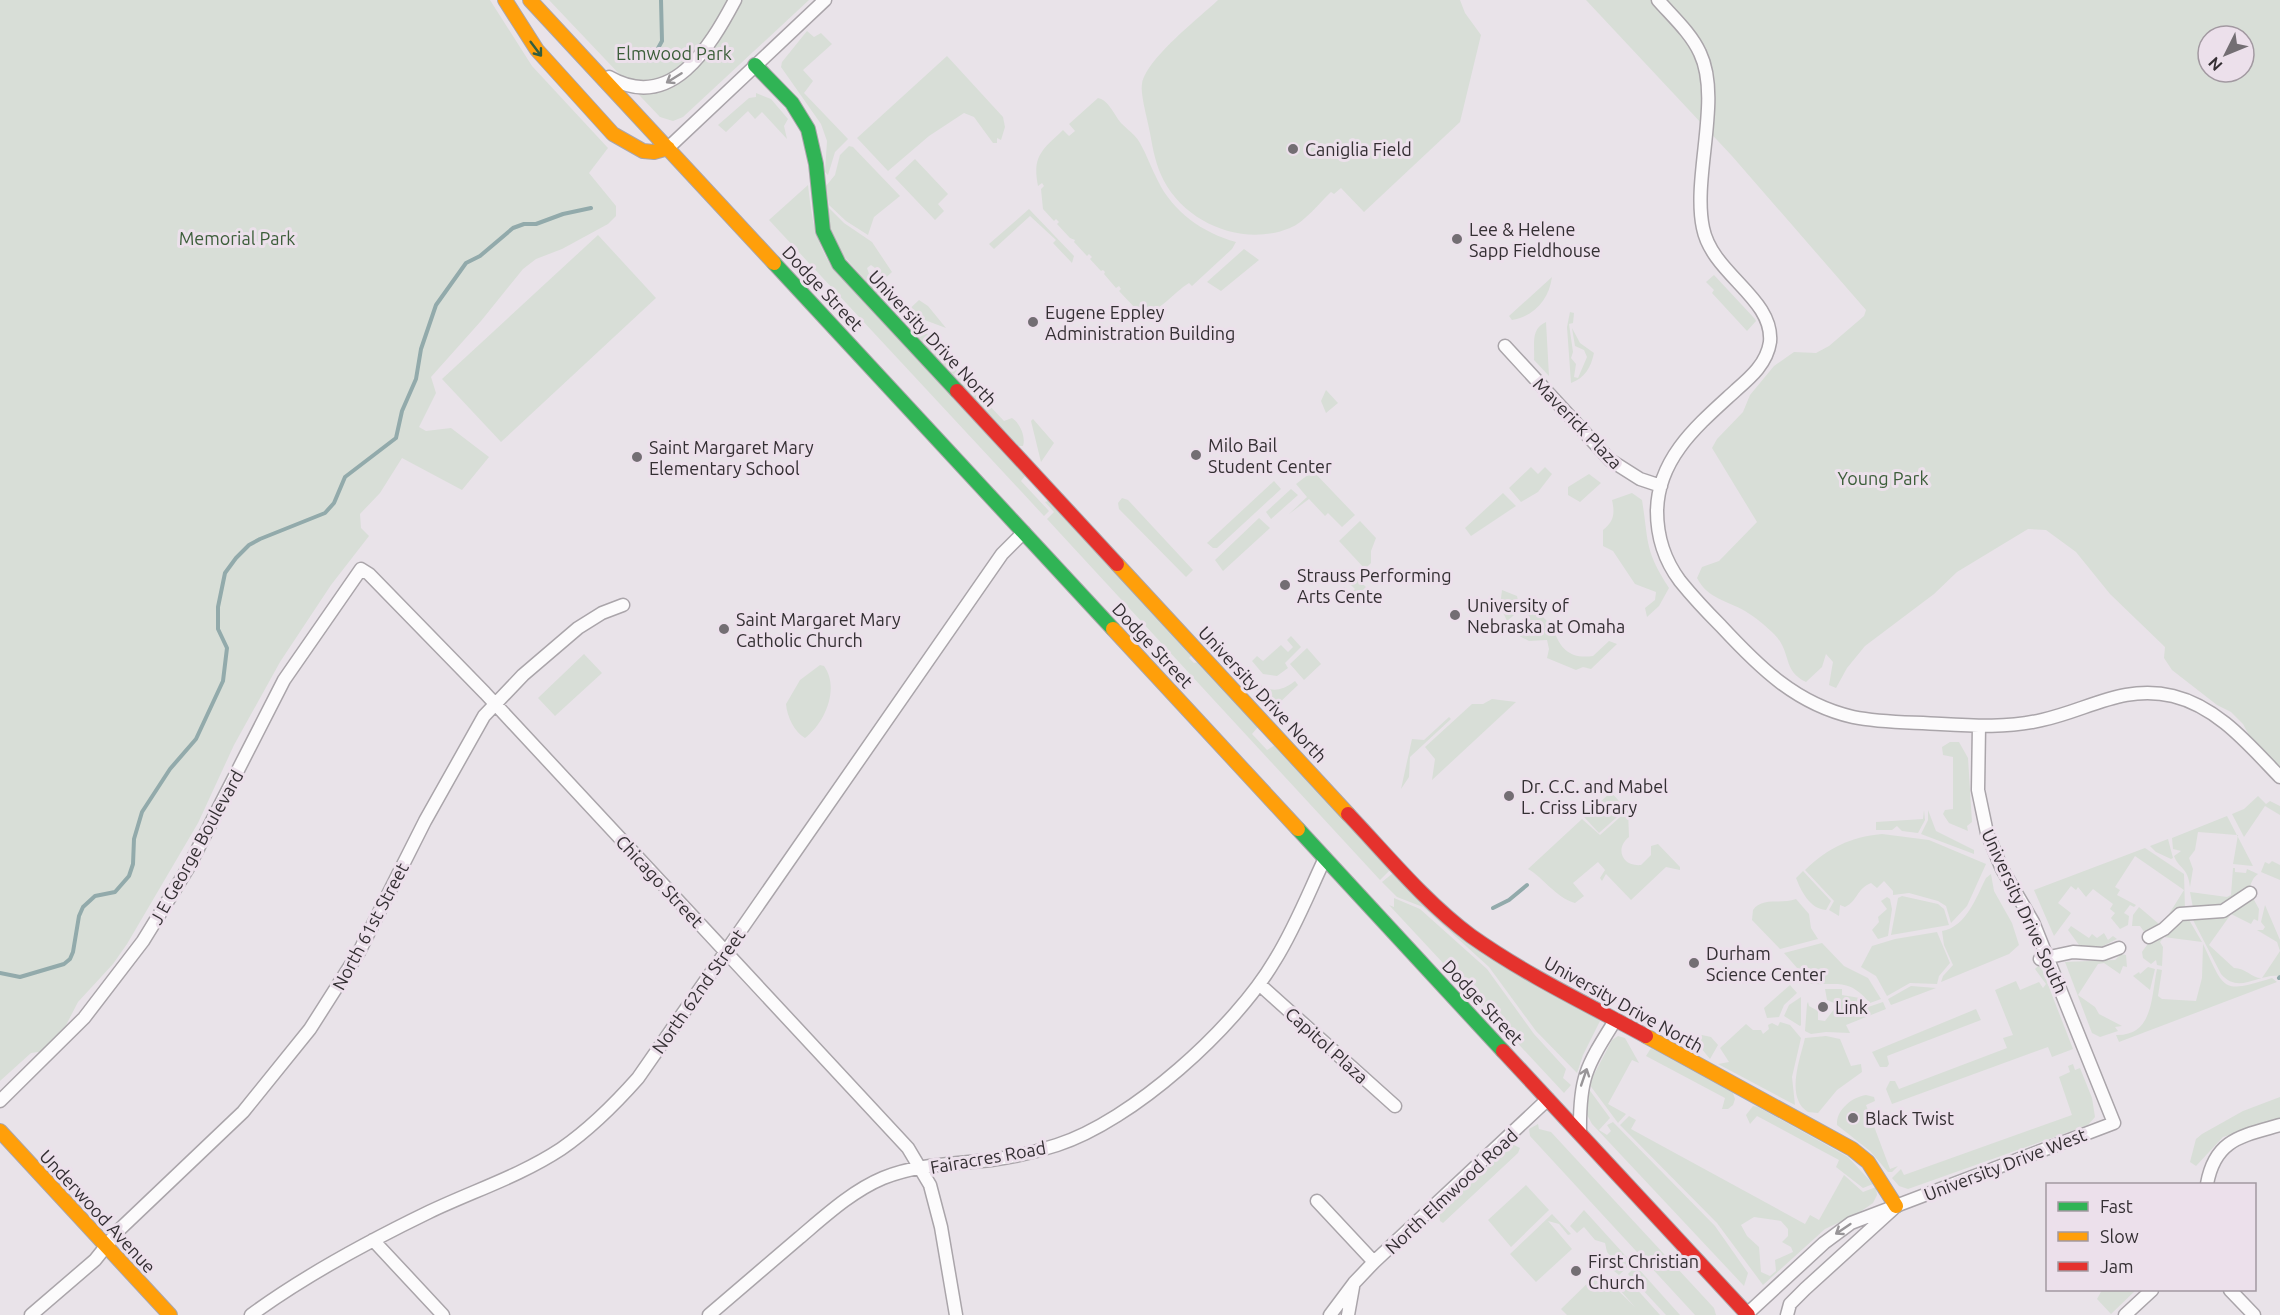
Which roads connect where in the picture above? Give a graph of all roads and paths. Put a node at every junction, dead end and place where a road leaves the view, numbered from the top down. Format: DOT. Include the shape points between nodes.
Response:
graph roads {
  1 [pos="505,0"];
  2 [pos="530,0"];
  3 [pos="735,0"];
  4 [pos="825,0"];
  5 [pos="1658,0"];
  6 [pos="755,64"];
  7 [pos="596,69"];
  8 [pos="668,148"];
  9 [pos="1505,346"];
  10 [pos="1661,486"];
  11 [pos="1024,532"];
  12 [pos="361,569"];
  13 [pos="623,605"];
  14 [pos="495,704"];
  15 [pos="1979,726"];
  16 [pos="2280,777"];
  17 [pos="1324,858"];
  18 [pos="2250,893"];
  19 [pos="2149,937"];
  20 [pos="2119,948"];
  21 [pos="726,951"];
  22 [pos="2044,958"];
  23 [pos="1259,984"];
  24 [pos="1616,1019"];
  25 [pos="1548,1099"];
  26 [pos="0,1101"];
  27 [pos="1395,1106"];
  28 [pos="2114,1123"];
  29 [pos="2280,1125"];
  30 [pos="0,1131"];
  31 [pos="1580,1135"];
  32 [pos="921,1168"];
  33 [pos="2208,1183"];
  34 [pos="1317,1201"];
  35 [pos="1896,1206"];
  36 [pos="373,1239"];
  37 [pos="105,1246"];
  38 [pos="1374,1262"];
  39 [pos="1354,1283"];
  40 [pos="2151,1291"];
  41 [pos="2231,1291"];
  42 [pos="1748,1314"];
  43 [pos="32,1315"];
  44 [pos="170,1315"];
  45 [pos="251,1315"];
  46 [pos="443,1315"];
  47 [pos="709,1315"];
  48 [pos="956,1315"];
  49 [pos="1330,1315"];
  50 [pos="1348,1315"];
  51 [pos="1787,1315"];
  52 [pos="2125,1315"];
  53 [pos="2254,1315"];
  1 -- 8 [label="main road, one-way" via="543,58 613,134 643,151"];
  2 -- 7 [label="main road, Dodge Street"];
  3 -- 7 [label="street, one-way" via="701,54 666,83 655,87 632,86"];
  4 -- 6 [label="street"];
  5 -- 10 [label="street" via="1693,41 1705,66 1703,230 1716,260 1763,312 1770,333 1762,364 1683,441 1669,462"];
  6 -- 8 [label="street"];
  6 -- 24 [label="main road, University Drive North" via="793,105 809,130 819,221 839,264 1421,892 1499,954"];
  7 -- 8 [label="main road, Dodge Street"];
  8 -- 11 [label="main road, Dodge Street"];
  9 -- 10 [label="street, Maverick Plaza" via="1610,460 1640,479"];
  10 -- 15 [label="street" via="1658,528 1670,567 1772,678 1810,702 1851,716"];
  11 -- 17 [label="main road, Dodge Street"];
  11 -- 21 [label="street, North 62nd Street" via="1002,554"];
  12 -- 14 [label="street, Chicago Street"];
  12 -- 26 [label="street, J E George Boulevard" via="284,680 188,868 143,941 84,1018"];
  13 -- 14 [label="street, North 61st Street" via="578,627"];
  14 -- 21 [label="street, Chicago Street"];
  14 -- 37 [label="street, North 61st Street" via="484,716 425,821 359,952 310,1029 243,1112"];
  15 -- 16 [label="street" via="2044,720 2116,695 2159,693 2191,702 2222,720"];
  15 -- 22 [label="street, University Drive South" via="1978,790 1986,833 2002,870 2034,922"];
  17 -- 23 [label="street, Fairacres Road" via="1288,937"];
  17 -- 25 [label="main road, Dodge Street"];
  18 -- 19 [label="street" via="2223,911 2180,914"];
  20 -- 22 [label="street" via="2103,954 2073,952"];
  21 -- 32 [label="street, Chicago Street" via="908,1148"];
  21 -- 36 [label="street, North 62nd Street" via="638,1078 586,1130 531,1166"];
  22 -- 28 [label="street, University Drive South"];
  23 -- 27 [label="street, Capitol Plaza"];
  23 -- 32 [label="street, Fairacres Road" via="1228,1023 1189,1060 1140,1099 1095,1127 1058,1144 1021,1154"];
  31 -- 24 [label="street, one-way" via="1584,1077"];
  24 -- 35 [label="main road, University Drive North" via="1852,1149 1868,1162"];
  25 -- 31 [label="main road, Dodge Street"];
  25 -- 38 [label="street, North Elmwood Road"];
  28 -- 35 [label="street, University Drive West"];
  29 -- 33 [label="street" via="2229,1143 2215,1158"];
  30 -- 37 [label="main road, Underwood Avenue"];
  31 -- 42 [label="main road, Dodge Street"];
  32 -- 47 [label="street, Fairacres Road" via="883,1178 848,1198"];
  32 -- 48 [label="street, Chicago Street" via="930,1185 941,1227"];
  34 -- 38 [label="street"];
  35 -- 42 [label="street, University Drive West, one-way" via="1871,1213 1837,1232"];
  35 -- 51 [label="street, University Drive West" via="1800,1293 1790,1304"];
  36 -- 45 [label="street, North 62nd Street"];
  36 -- 46 [label="street"];
  37 -- 43 [label="street, North 61st Street" via="95,1260"];
  37 -- 44 [label="main road, Underwood Avenue"];
  38 -- 39 [label="street, North Elmwood Road"];
  39 -- 49 [label="street, North Elmwood Road"];
  39 -- 50 [label="street"];
  40 -- 52 [label="street"];
  41 -- 53 [label="street"];
}
